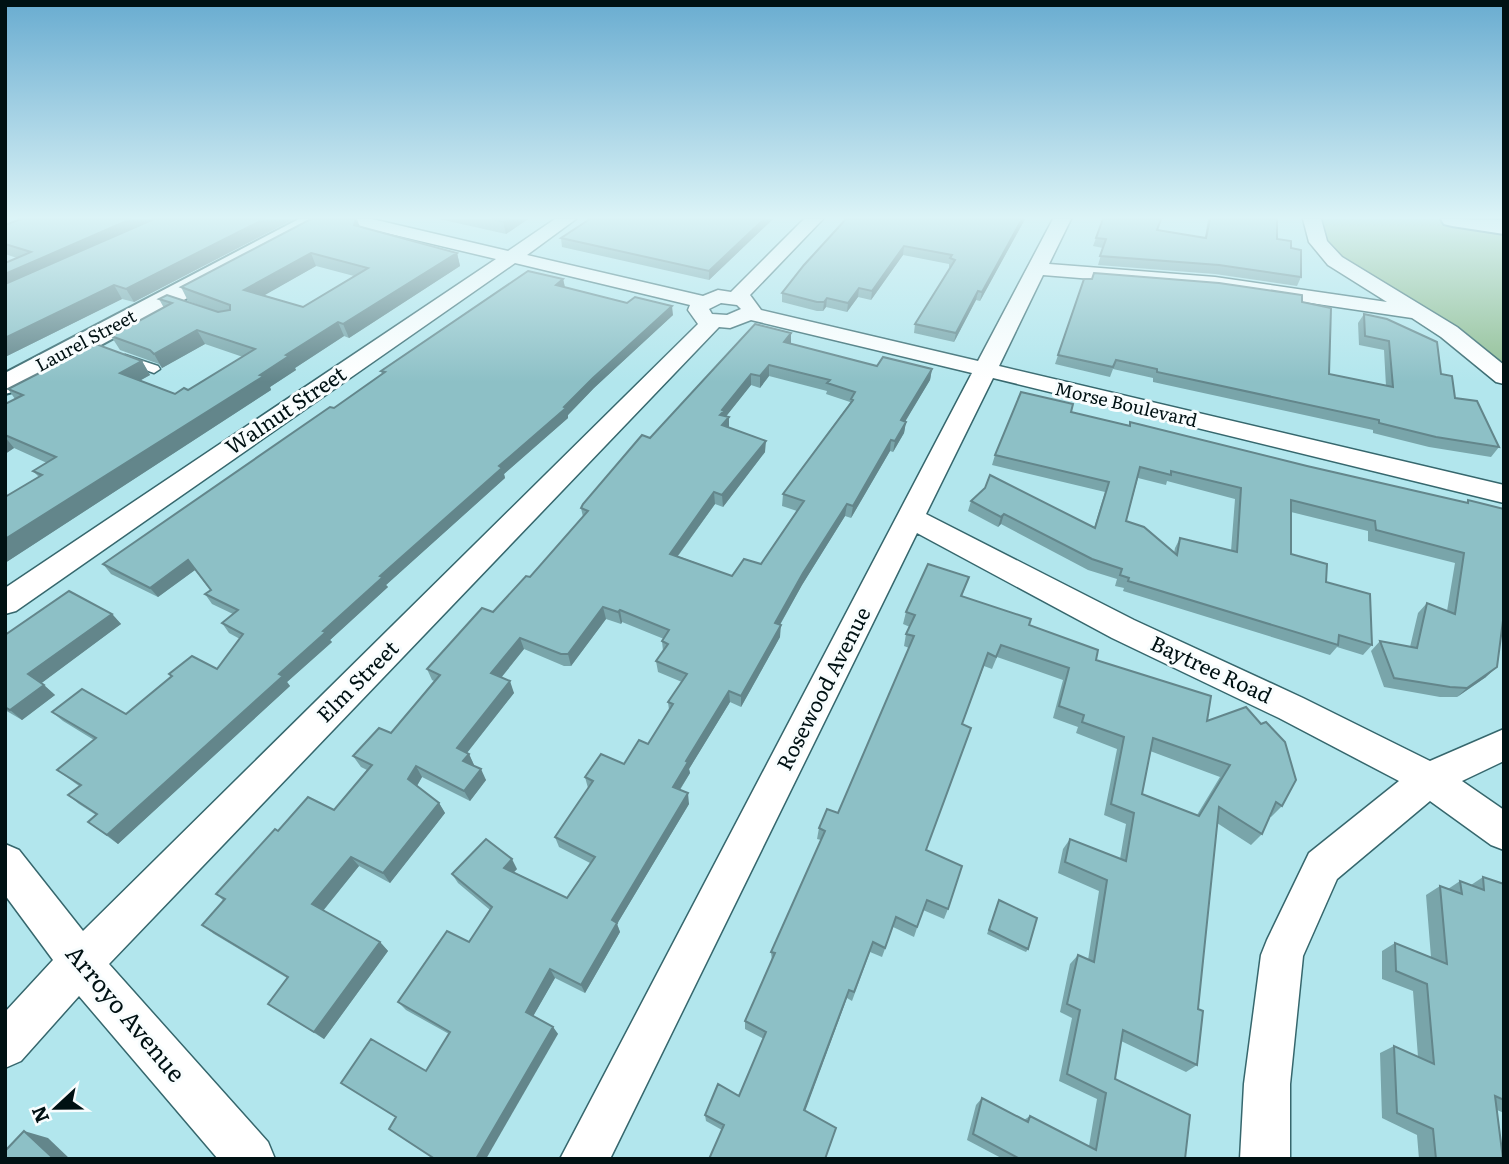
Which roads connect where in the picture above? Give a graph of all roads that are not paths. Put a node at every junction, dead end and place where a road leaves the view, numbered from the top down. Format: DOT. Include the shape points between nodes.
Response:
graph roads {
  1 [pos="221,273"];
  2 [pos="489,273"];
  3 [pos="571,273"];
  4 [pos="769,273"];
  5 [pos="1036,273"];
  6 [pos="1093,273"];
  7 [pos="1355,273"];
  8 [pos="743,305"];
  9 [pos="708,312"];
  10 [pos="1420,313"];
  11 [pos="118,356"];
  12 [pos="154,369"];
  13 [pos="986,371"];
  14 [pos="1504,377"];
  15 [pos="5,385"];
  16 [pos="1504,495"];
  17 [pos="912,519"];
  18 [pos="5,603"];
  19 [pos="1504,744"];
  20 [pos="1429,779"];
  21 [pos="1504,832"];
  22 [pos="5,863"];
  23 [pos="81,962"];
  24 [pos="5,1045"];
  25 [pos="251,1159"];
  26 [pos="584,1159"];
  27 [pos="1265,1159"];
  1 -- 15 [label="street, Laurel Street"];
  2 -- 18 [label="street, Walnut Street"];
  3 -- 9 [label="street"];
  4 -- 8 [label="street"];
  5 -- 13 [label="street, Rosewood Avenue"];
  6 -- 10 [label="street" via="1215,283"];
  7 -- 10 [label="street"];
  8 -- 9 [label="street" via="738,320"];
  8 -- 13 [label="street, Morse Boulevard"];
  9 -- 23 [label="street, Elm Street"];
  10 -- 14 [label="street"];
  11 -- 12 [label="lane"];
  13 -- 16 [label="street, Morse Boulevard"];
  13 -- 17 [label="street, Rosewood Avenue"];
  17 -- 20 [label="street, Baytree Road"];
  17 -- 26 [label="street, Rosewood Avenue"];
  19 -- 20 [label="street"];
  20 -- 21 [label="street, Baytree Road"];
  20 -- 27 [label="street" via="1323,866 1282,955 1267,1084"];
  22 -- 23 [label="street, Arroyo Avenue"];
  23 -- 24 [label="street, Elm Street"];
  23 -- 25 [label="street, Arroyo Avenue"];
}
